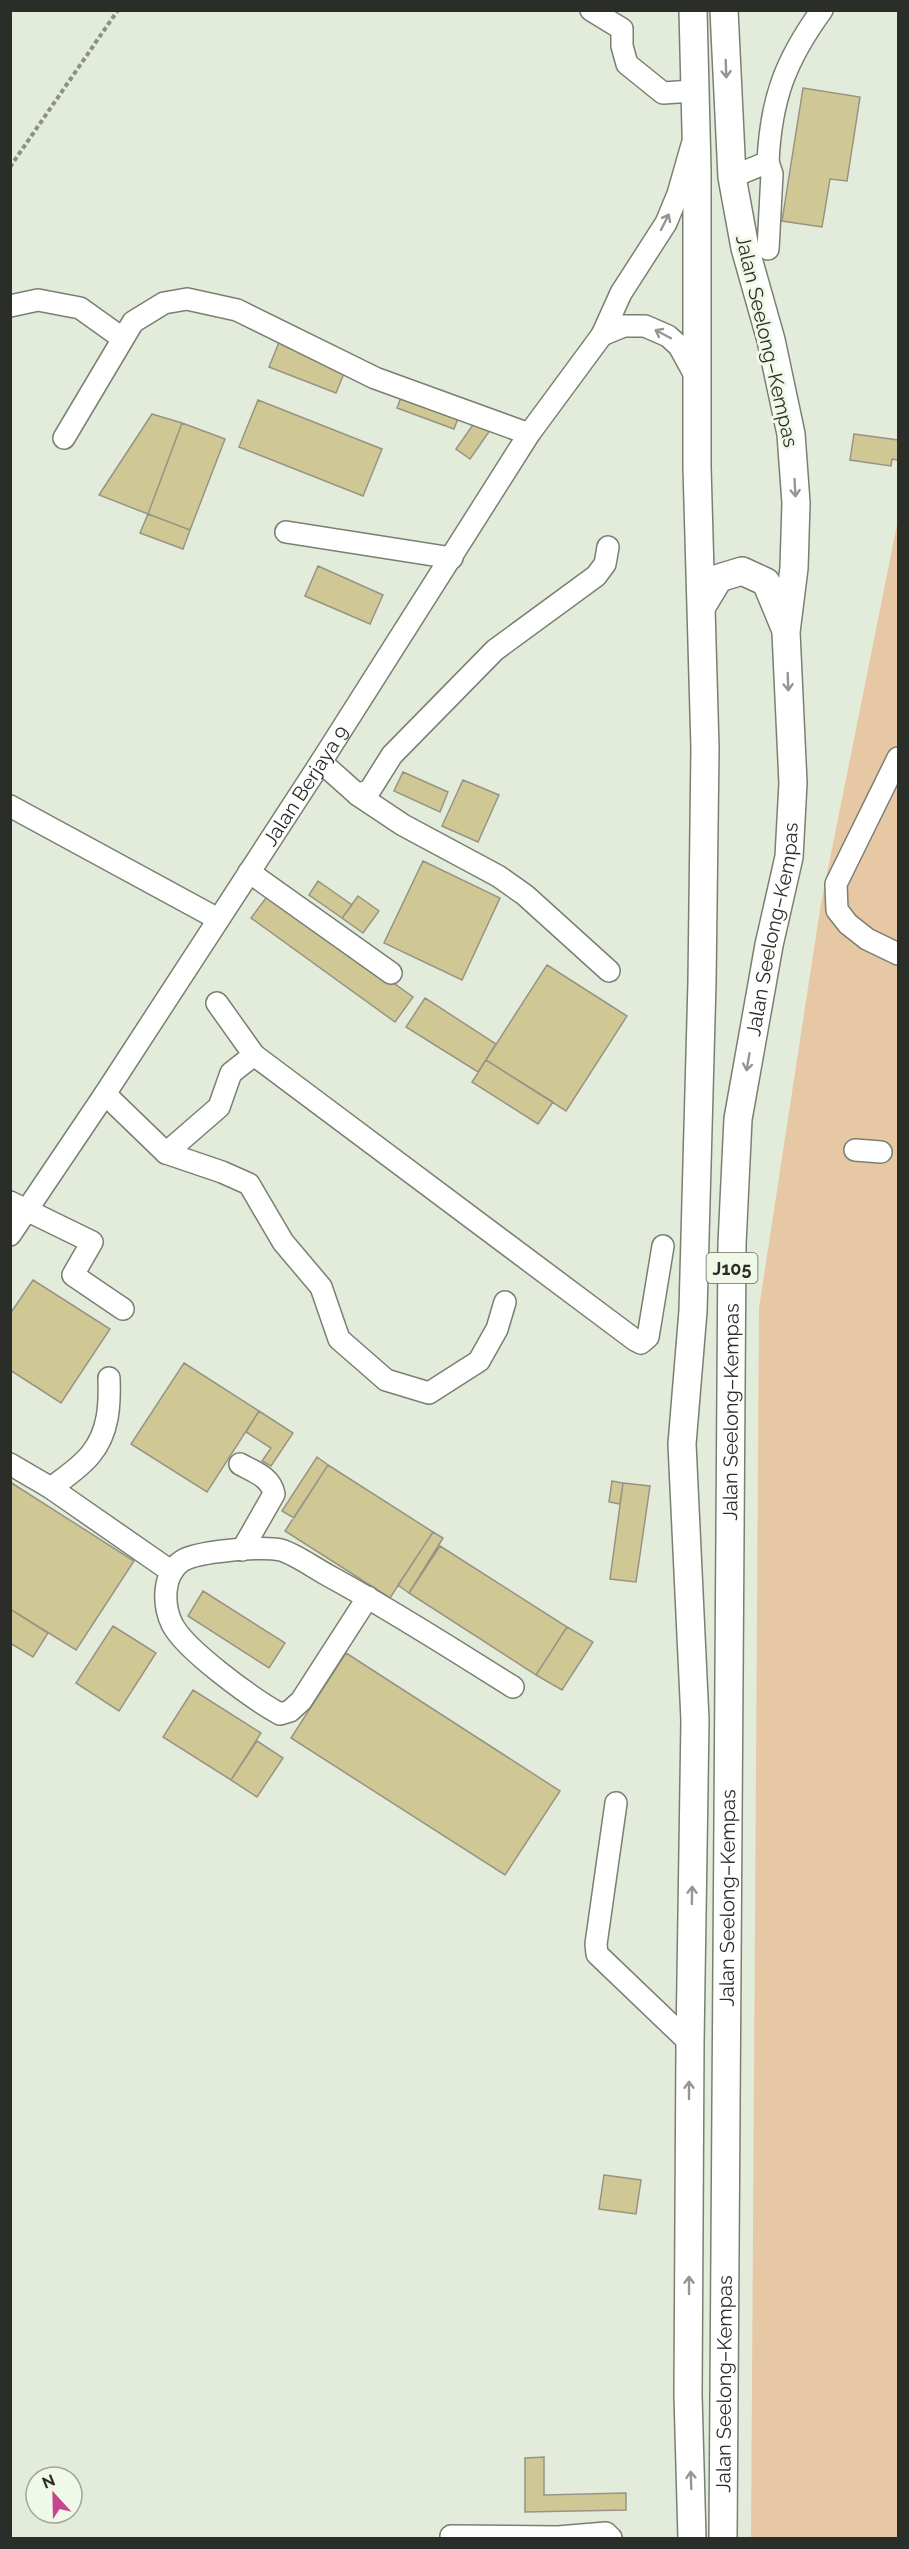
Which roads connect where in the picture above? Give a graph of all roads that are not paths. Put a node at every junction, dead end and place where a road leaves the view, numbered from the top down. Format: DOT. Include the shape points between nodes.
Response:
graph roads {
  1 [pos="591,10"];
  2 [pos="693,10"];
  3 [pos="822,10"];
  4 [pos="727,17"];
  5 [pos="693,92"];
  6 [pos="694,136"];
  7 [pos="768,162"];
  8 [pos="732,177"];
  9 [pos="768,249"];
  10 [pos="10,306"];
  11 [pos="602,335"];
  12 [pos="122,338"];
  13 [pos="697,380"];
  14 [pos="529,434"];
  15 [pos="64,438"];
  16 [pos="286,532"];
  17 [pos="608,547"];
  18 [pos="452,558"];
  19 [pos="702,606"];
  20 [pos="786,632"];
  21 [pos="898,758"];
  22 [pos="321,762"];
  23 [pos="357,795"];
  24 [pos="10,806"];
  25 [pos="249,872"];
  26 [pos="218,919"];
  27 [pos="898,954"];
  28 [pos="609,971"];
  29 [pos="391,973"];
  30 [pos="217,1003"];
  31 [pos="254,1055"];
  32 [pos="105,1094"];
  33 [pos="855,1150"];
  34 [pos="881,1152"];
  35 [pos="166,1153"];
  36 [pos="19,1205"];
  37 [pos="10,1235"];
  38 [pos="663,1246"];
  39 [pos="505,1302"];
  40 [pos="123,1309"];
  41 [pos="109,1378"];
  42 [pos="10,1464"];
  43 [pos="240,1464"];
  44 [pos="51,1488"];
  45 [pos="242,1550"];
  46 [pos="172,1572"];
  47 [pos="368,1597"];
  48 [pos="513,1687"];
  49 [pos="616,1803"];
  50 [pos="690,2043"];
  51 [pos="451,2536"];
  52 [pos="611,2538"];
  53 [pos="692,2538"];
  54 [pos="723,2538"];
  1 -- 5 [label="street" via="622,29 627,64 651,85 663,93"];
  2 -- 5 [label="main road, Jalan Seelong–Kempas / J105"];
  3 -- 7 [label="street" via="800,41 783,77 770,128"];
  4 -- 8 [label="main road, Jalan Seelong–Kempas / J105, one-way"];
  5 -- 6 [label="main road, Jalan Seelong–Kempas / J105"];
  11 -- 6 [label="street, Jalan Berjaya 9, one-way" via="621,293 666,223"];
  6 -- 13 [label="main road, Jalan Seelong–Kempas / J105"];
  7 -- 8 [label="street"];
  7 -- 9 [label="street" via="772,174"];
  8 -- 20 [label="main road, Jalan Seelong–Kempas / J105, one-way" via="745,248 771,340 791,435 796,503 794,568"];
  10 -- 12 [label="street" via="38,300 80,308"];
  13 -- 11 [label="street, one-way" via="679,346 668,336 645,326 624,327"];
  11 -- 14 [label="street, Jalan Berjaya 9"];
  12 -- 14 [label="street" via="133,322 164,303 204,301 237,310 375,378"];
  12 -- 15 [label="street"];
  13 -- 19 [label="main road, Jalan Seelong–Kempas / J105"];
  14 -- 18 [label="street, Jalan Berjaya 9"];
  16 -- 18 [label="street"];
  17 -- 23 [label="street" via="605,564 596,576 495,650 392,755 370,790"];
  18 -- 22 [label="street, Jalan Berjaya 9"];
  19 -- 20 [label="main road" via="719,578 742,571 766,582"];
  50 -- 19 [label="main road, Jalan Seelong–Kempas / J105, one-way" via="695,1720 682,1444 693,1311 702,982"];
  20 -- 54 [label="main road, Jalan Seelong–Kempas / J105, one-way" via="793,783 789,858 768,945 738,1119 732,1244"];
  21 -- 27 [label="street" via="836,884 837,910 848,924 867,939"];
  22 -- 23 [label="street"];
  22 -- 25 [label="street, Jalan Berjaya 9"];
  23 -- 28 [label="street" via="507,882"];
  24 -- 26 [label="street"];
  25 -- 26 [label="street, Jalan Berjaya 9"];
  25 -- 29 [label="street"];
  26 -- 32 [label="street, Jalan Berjaya 9"];
  30 -- 31 [label="street"];
  31 -- 35 [label="street" via="231,1073 219,1107"];
  31 -- 38 [label="street" via="642,1343 648,1337"];
  32 -- 35 [label="street"];
  32 -- 36 [label="street, Jalan Berjaya 9"];
  33 -- 34 [label="street"];
  35 -- 39 [label="street" via="249,1184 283,1242 321,1287 339,1339 386,1380 429,1393 479,1361 497,1329"];
  36 -- 37 [label="street, Jalan Berjaya 9"];
  36 -- 40 [label="street" via="92,1242 73,1275"];
  41 -- 44 [label="street" via="110,1407 95,1447"];
  42 -- 44 [label="street"];
  43 -- 45 [label="street" via="266,1478 274,1494"];
  44 -- 46 [label="street"];
  45 -- 46 [label="street" via="190,1558"];
  45 -- 47 [label="street" via="281,1550"];
  46 -- 47 [label="street" via="164,1598 172,1625 197,1653 257,1701 280,1714 301,1701"];
  47 -- 48 [label="street"];
  49 -- 50 [label="street" via="597,1954"];
  53 -- 50 [label="main road, Jalan Seelong–Kempas / J105, one-way" via="688,2395"];
  51 -- 52 [label="street" via="606,2533"];
}
